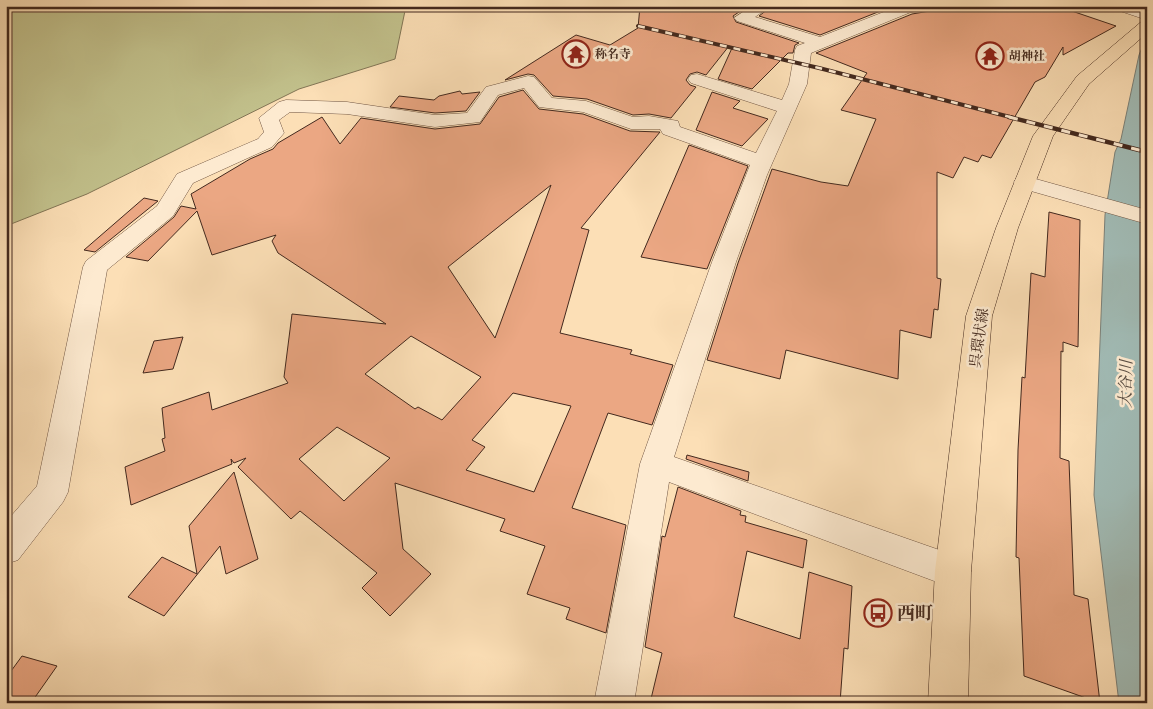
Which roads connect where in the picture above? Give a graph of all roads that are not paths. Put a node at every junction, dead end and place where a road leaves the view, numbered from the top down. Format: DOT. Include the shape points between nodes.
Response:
graph roads {
  1 [pos="763,6"];
  2 [pos="925,6"];
  3 [pos="1119,6"];
  4 [pos="1147,15"];
  5 [pos="1147,24"];
  6 [pos="822,43"];
  7 [pos="697,79"];
  8 [pos="788,108"];
  9 [pos="762,162"];
  10 [pos="1025,182"];
  11 [pos="1147,217"];
  12 [pos="656,464"];
  13 [pos="6,548"];
  14 [pos="953,571"];
  15 [pos="614,703"];
  16 [pos="948,703"];
  1 -- 6 [label="street" via="742,18"];
  2 -- 6 [label="street" via="908,8"];
  3 -- 4 [label="street"];
  5 -- 10 [label="main road, 呉環状線" via="1083,80 1044,136"];
  6 -- 8 [label="street" via="803,50 798,84"];
  7 -- 8 [label="street"];
  8 -- 9 [label="street"];
  9 -- 12 [label="street" via="724,262"];
  9 -- 13 [label="street" via="670,130 671,125 631,123 586,106 546,103 528,81 492,90 473,118 436,121 348,108 286,106 269,118 274,133 265,144 185,178 164,211 95,267 52,492"];
  10 -- 11 [label="street"];
  10 -- 14 [label="main road, 呉環状線" via="979,316"];
  12 -- 14 [label="street"];
  12 -- 15 [label="street"];
  14 -- 16 [label="main road, 呉環状線"];
}
